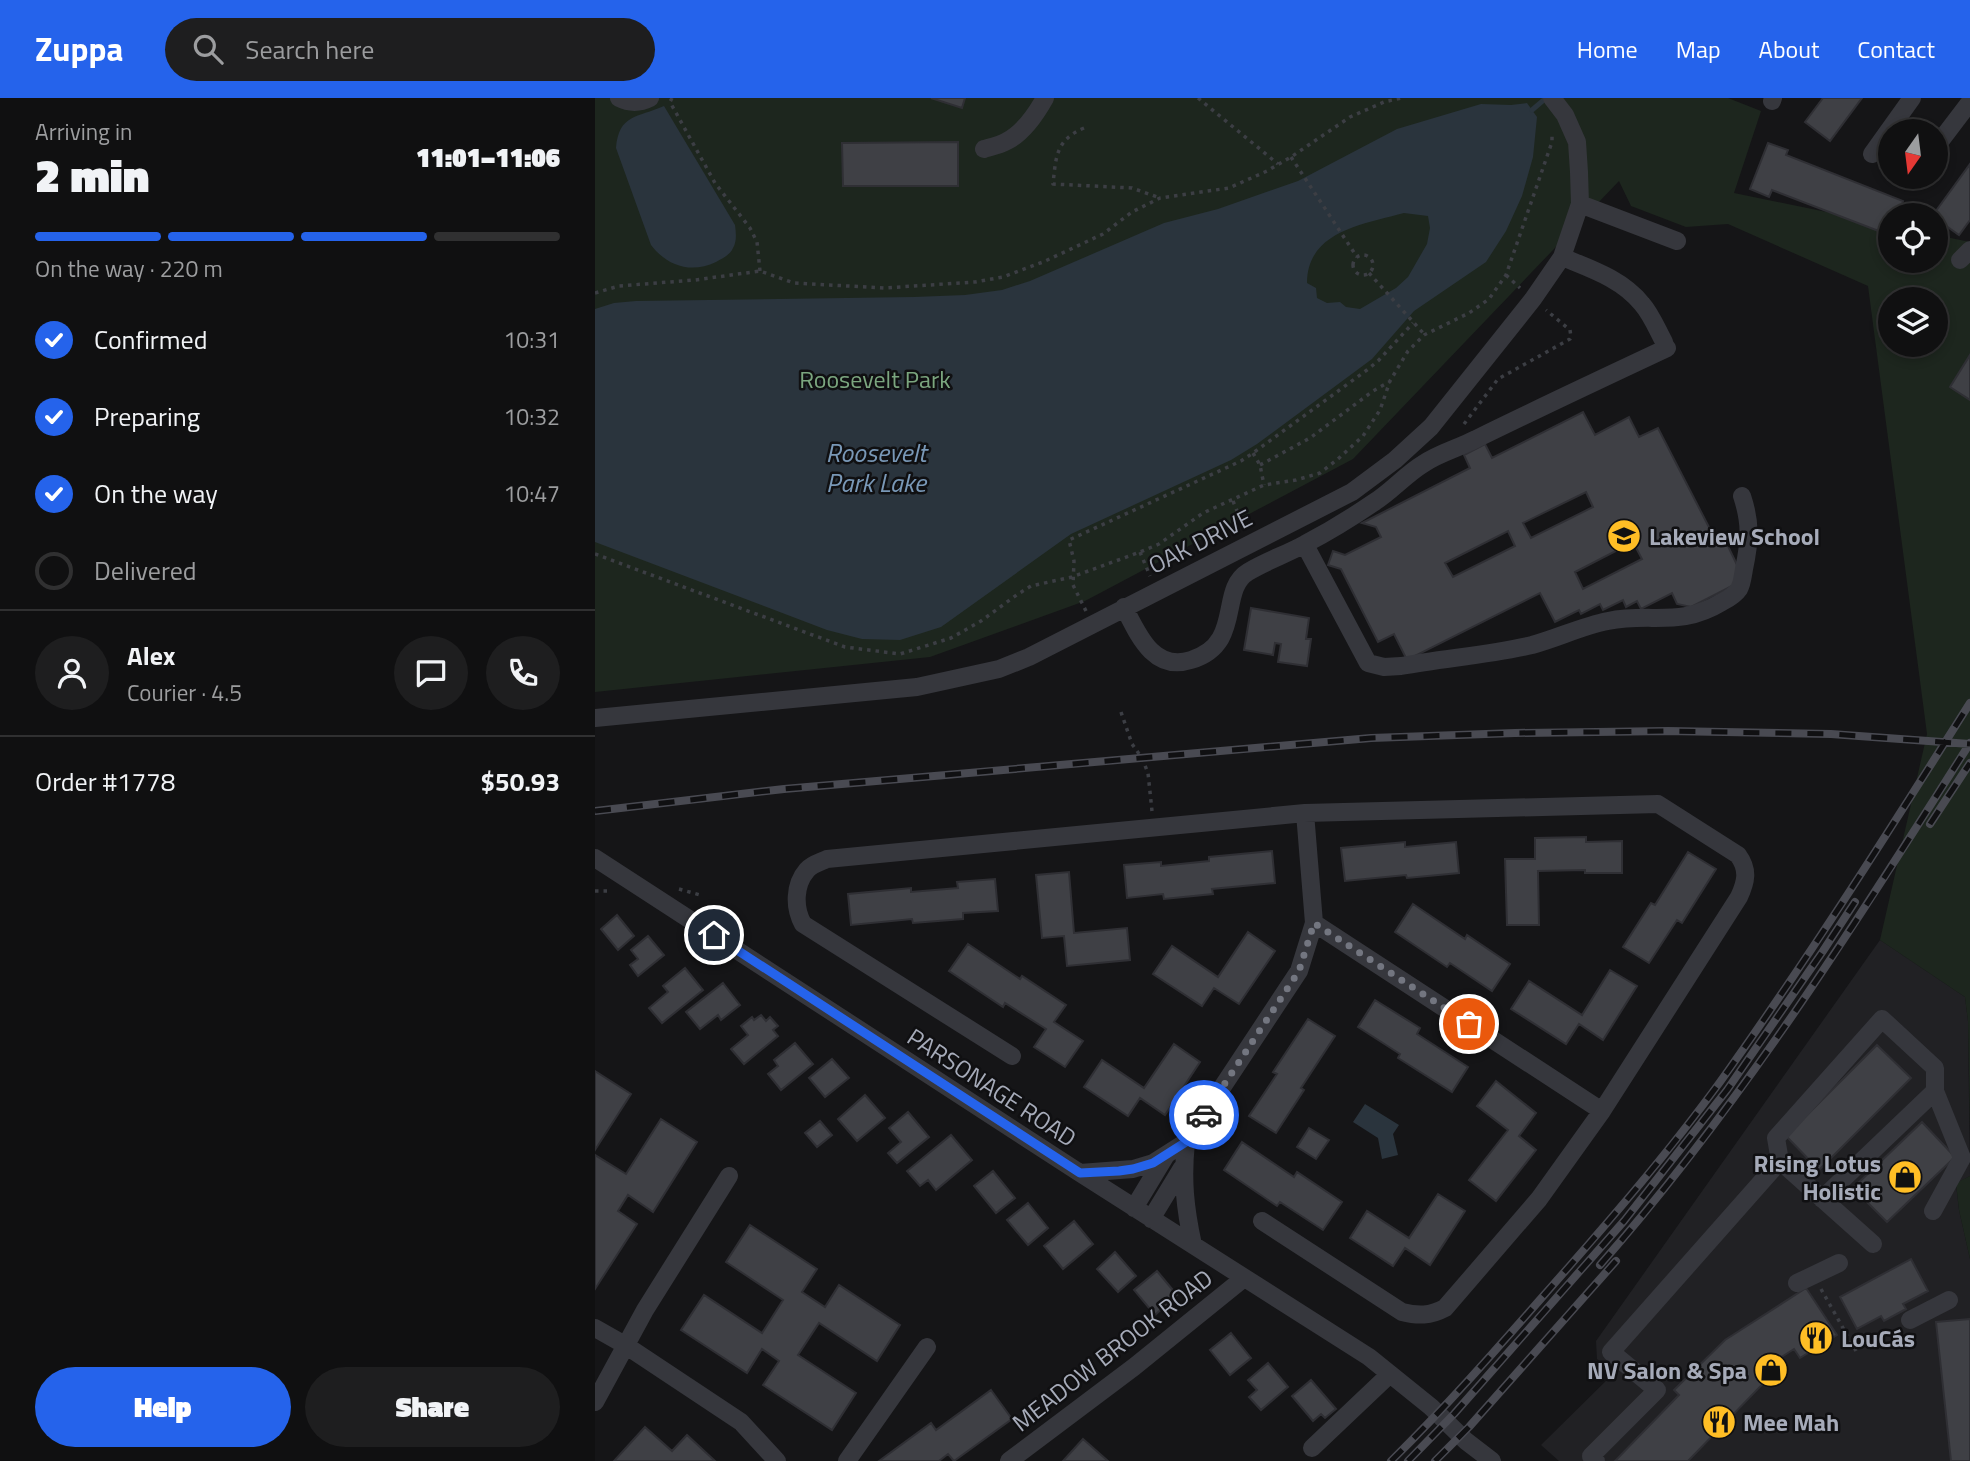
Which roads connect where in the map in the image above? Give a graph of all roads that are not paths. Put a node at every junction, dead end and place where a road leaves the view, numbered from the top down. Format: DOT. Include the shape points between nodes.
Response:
graph roads {
  1 [pos="619,98"];
  2 [pos="650,98"];
  3 [pos="1045,98"];
  4 [pos="1552,98"];
  5 [pos="1912,98"];
  6 [pos="1970,102"];
  7 [pos="1948,131"];
  8 [pos="984,149"];
  9 [pos="1872,154"];
  10 [pos="1580,204"];
  11 [pos="1677,241"];
  12 [pos="1562,257"];
  13 [pos="1742,496"];
  14 [pos="1304,545"];
  15 [pos="1124,607"];
  16 [pos="595,718"];
  17 [pos="1305,813"];
  18 [pos="595,858"];
  19 [pos="1314,923"];
  20 [pos="1012,1056"];
  21 [pos="1935,1091"];
  22 [pos="1602,1111"];
  23 [pos="1186,1142"];
  24 [pos="1165,1155"];
  25 [pos="1780,1161"];
  26 [pos="1184,1165"];
  27 [pos="1080,1173"];
  28 [pos="729,1176"];
  29 [pos="1822,1199"];
  30 [pos="1134,1208"];
  31 [pos="1933,1211"];
  32 [pos="1151,1219"];
  33 [pos="1262,1221"];
  34 [pos="1873,1244"];
  35 [pos="1193,1245"];
  36 [pos="1839,1263"];
  37 [pos="1244,1278"];
  38 [pos="1805,1279"];
  39 [pos="1949,1300"];
  40 [pos="1910,1320"];
  41 [pos="595,1328"];
  42 [pos="625,1345"];
  43 [pos="927,1348"];
  44 [pos="1390,1374"];
  45 [pos="595,1402"];
  46 [pos="1312,1448"];
  47 [pos="1011,1460"];
  48 [pos="777,1461"];
  49 [pos="847,1461"];
  50 [pos="1492,1461"];
  51 [pos="1596,1461"];
  1 -- 2 [label="street" via="635,102"];
  3 -- 8 [label="street" via="1037,113 1008,141"];
  4 -- 10 [label="street, OAK DRIVE" via="1558,120 1577,142"];
  5 -- 9 [label="street"];
  6 -- 7 [label="street"];
  10 -- 11 [label="street"];
  10 -- 12 [label="street, OAK DRIVE"];
  12 -- 14 [label="street" via="1625,287 1643,304 1666,345 1424,463 1375,502"];
  12 -- 15 [label="street, OAK DRIVE" via="1431,427 1395,460 1352,492"];
  13 -- 14 [label="street" via="1750,534 1743,577 1733,596 1716,605 1695,615 1605,621 1533,644 1401,666 1368,663"];
  14 -- 15 [label="street" via="1239,580 1218,643 1192,660 1165,660 1152,654"];
  15 -- 16 [label="street, OAK DRIVE" via="1029,657 960,679"];
  17 -- 19 [label="street"];
  17 -- 20 [label="street" via="827,859 809,867 797,893 803,924"];
  17 -- 22 [label="street" via="1658,804 1738,855 1746,874 1739,897"];
  18 -- 27 [label="street, PARSONAGE ROAD"];
  19 -- 22 [label="street"];
  19 -- 23 [label="street" via="1299,971"];
  21 -- 25 [label="street" via="1934,1068 1882,1019 1776,1138"];
  21 -- 29 [label="street"];
  21 -- 31 [label="street" via="1962,1158"];
  22 -- 33 [label="street" via="1539,1199 1436,1313 1414,1315 1391,1306"];
  23 -- 24 [label="street"];
  23 -- 26 [label="street"];
  24 -- 27 [label="street" via="1133,1169"];
  24 -- 30 [label="street"];
  25 -- 29 [label="street"];
  25 -- 51 [label="street" via="1611,1352 1657,1390 1591,1456"];
  26 -- 32 [label="street"];
  26 -- 35 [label="street" via="1185,1209"];
  27 -- 30 [label="street, PARSONAGE ROAD"];
  28 -- 42 [label="street"];
  29 -- 34 [label="street"];
  30 -- 32 [label="street, PARSONAGE ROAD"];
  32 -- 35 [label="street, PARSONAGE ROAD"];
  35 -- 37 [label="street, PARSONAGE ROAD"];
  36 -- 38 [label="street"];
  37 -- 44 [label="street, PARSONAGE ROAD"];
  37 -- 47 [label="street, MEADOW BROOK ROAD"];
  39 -- 40 [label="street"];
  41 -- 42 [label="street"];
  42 -- 45 [label="street"];
  42 -- 48 [label="street" via="741,1422"];
  43 -- 49 [label="street"];
  44 -- 46 [label="street"];
  44 -- 50 [label="street, PARSONAGE ROAD"];
}
